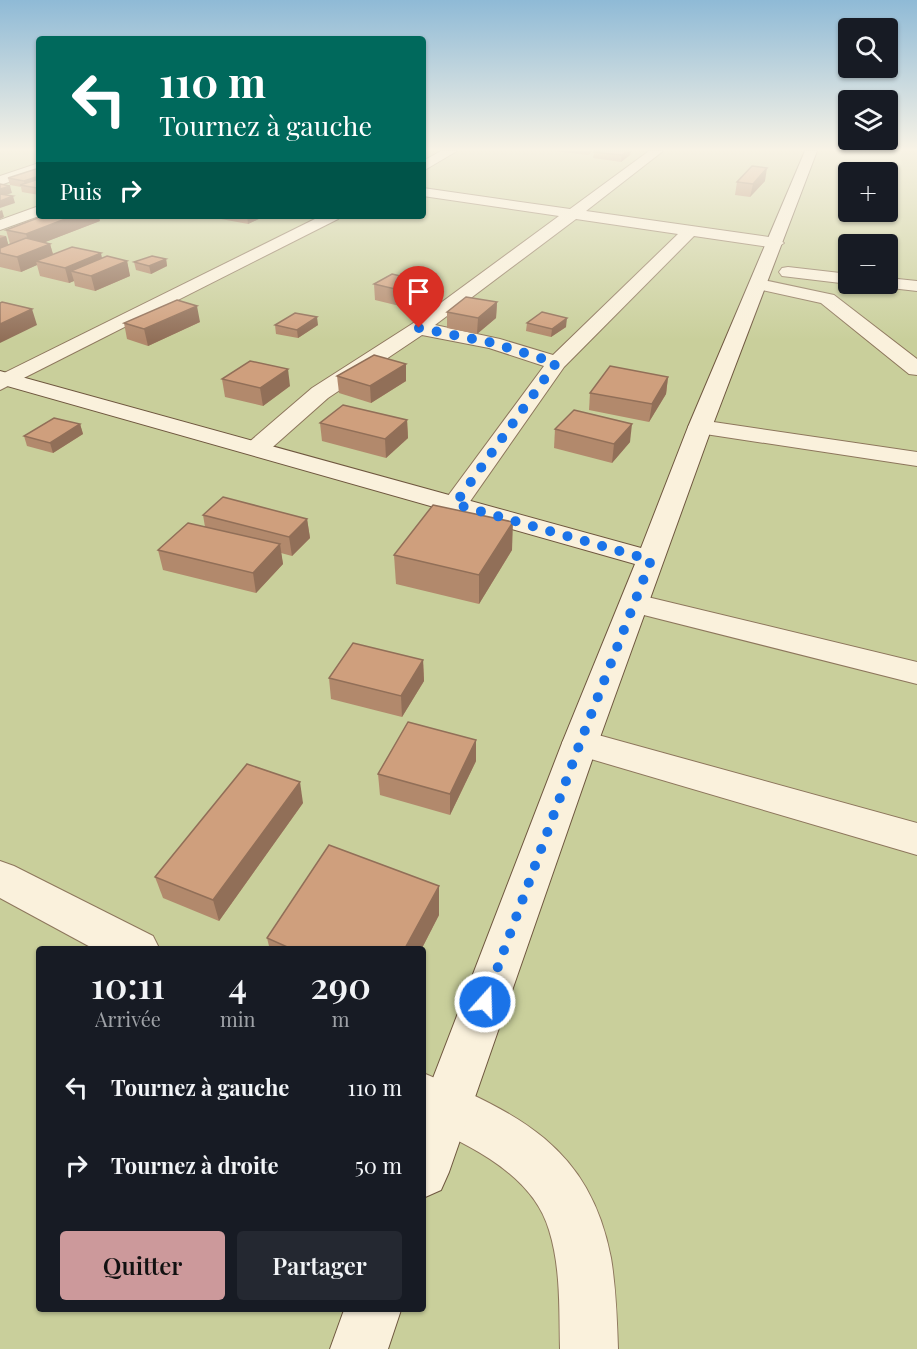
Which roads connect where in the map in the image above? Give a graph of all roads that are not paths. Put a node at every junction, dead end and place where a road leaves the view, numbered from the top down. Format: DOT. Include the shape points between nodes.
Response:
graph roads {
  1 [pos="31,214"];
  2 [pos="572,214"];
  3 [pos="787,214"];
  4 [pos="327,219"];
  5 [pos="0,225"];
  6 [pos="690,231"];
  7 [pos="776,243"];
  8 [pos="762,277"];
  9 [pos="838,279"];
  10 [pos="898,284"];
  11 [pos="917,286"];
  12 [pos="419,328"];
  13 [pos="556,363"];
  14 [pos="917,369"];
  15 [pos="3,380"];
  16 [pos="700,427"];
  17 [pos="257,447"];
  18 [pos="917,459"];
  19 [pos="455,504"];
  20 [pos="651,560"];
  21 [pos="635,603"];
  22 [pos="917,673"];
  23 [pos="580,743"];
  24 [pos="917,839"];
  25 [pos="0,878"];
  26 [pos="130,946"];
  27 [pos="434,1104"];
  28 [pos="426,1153"];
  29 [pos="372,1312"];
  30 [pos="358,1349"];
  31 [pos="590,1349"];
  1 -- 5 [label="street"];
  2 -- 6 [label="street"];
  2 -- 12 [label="street"];
  3 -- 7 [label="street"];
  4 -- 15 [label="street"];
  6 -- 7 [label="street"];
  6 -- 13 [label="street"];
  7 -- 8 [label="street"];
  8 -- 9 [label="street"];
  8 -- 14 [label="street" via="827,299"];
  8 -- 16 [label="street"];
  10 -- 11 [label="street"];
  12 -- 13 [label="street" via="493,343"];
  12 -- 17 [label="street" via="320,393"];
  13 -- 19 [label="street"];
  15 -- 17 [label="street"];
  16 -- 18 [label="street"];
  16 -- 20 [label="street"];
  17 -- 19 [label="street"];
  19 -- 20 [label="street"];
  20 -- 21 [label="street"];
  21 -- 22 [label="street"];
  21 -- 23 [label="street"];
  23 -- 24 [label="street"];
  23 -- 27 [label="street"];
  25 -- 26 [label="street"];
  27 -- 28 [label="street"];
  27 -- 31 [label="street" via="504,1138 537,1164 559,1191 576,1222 585,1261"];
  29 -- 30 [label="street"];
}
